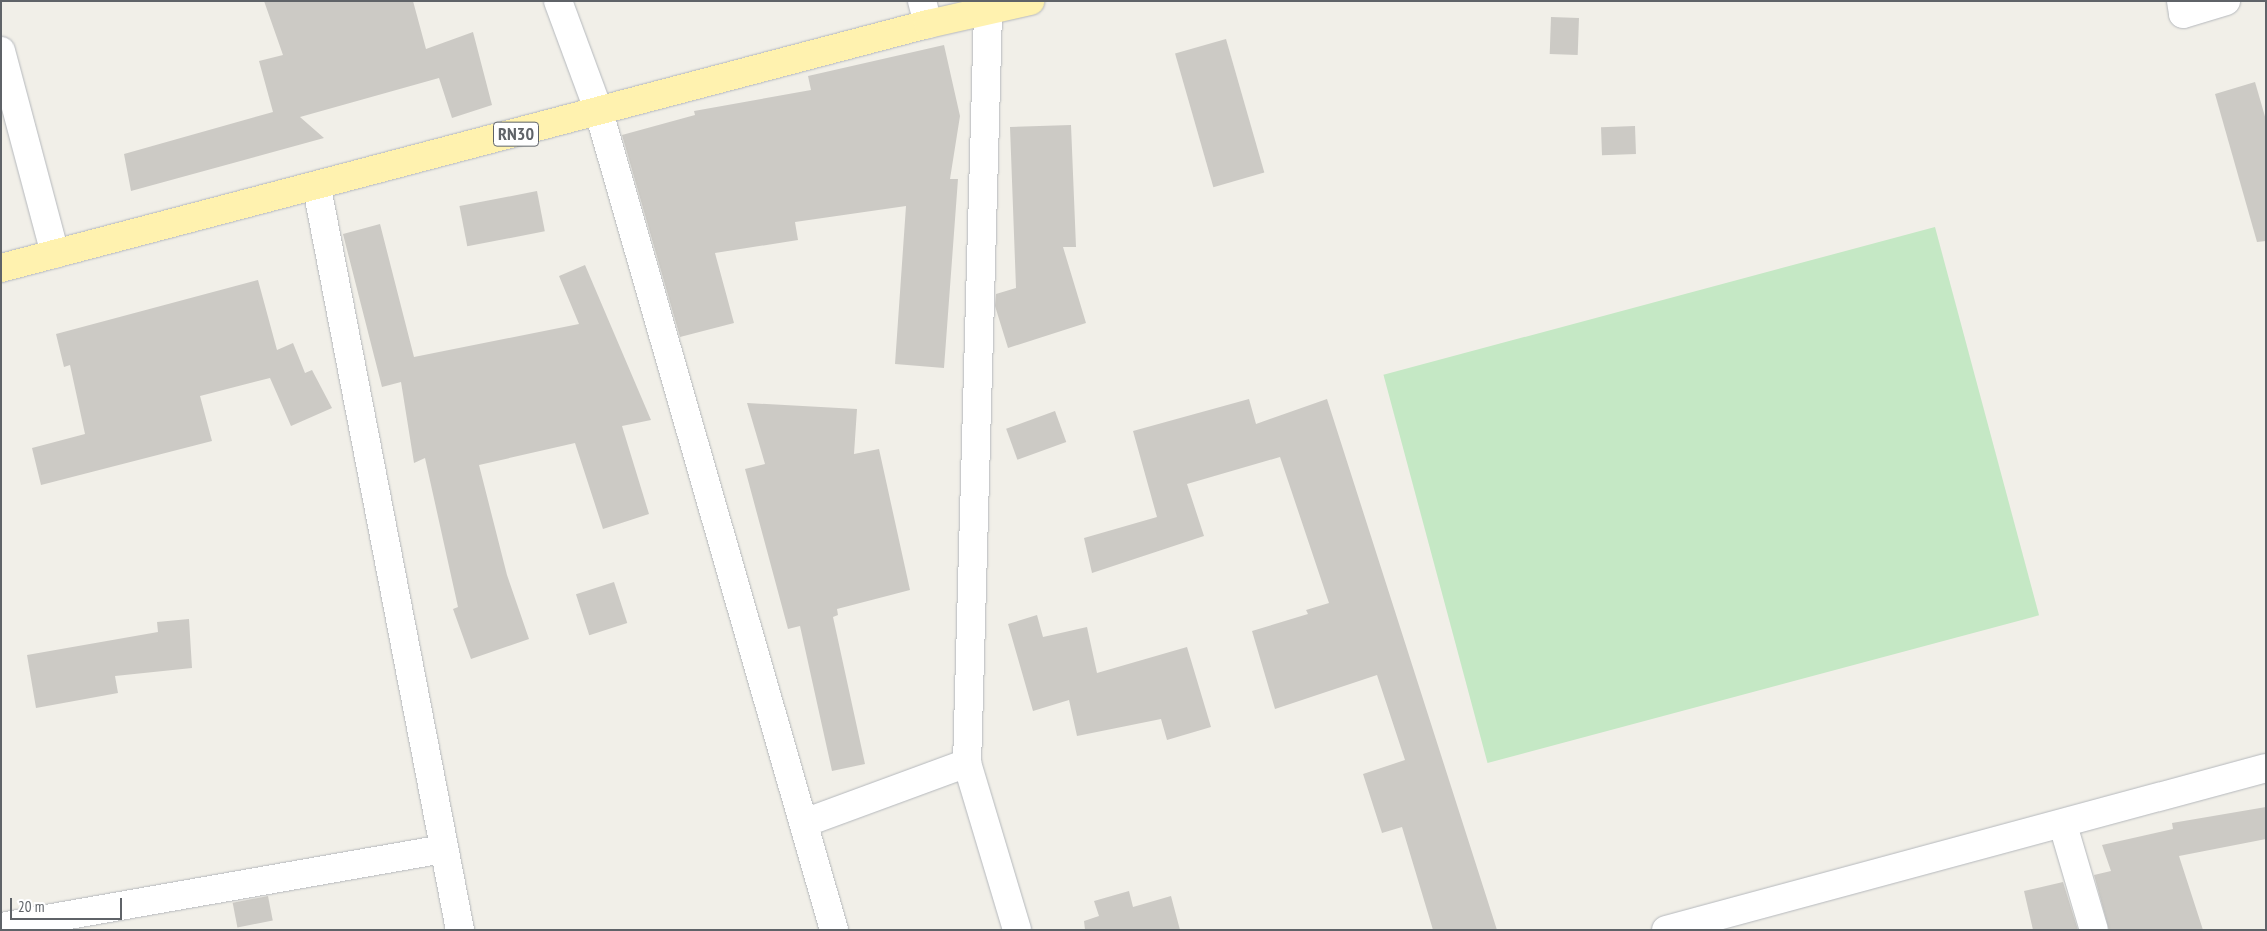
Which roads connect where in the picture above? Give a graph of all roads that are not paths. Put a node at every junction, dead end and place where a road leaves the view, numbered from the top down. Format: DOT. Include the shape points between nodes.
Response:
graph roads {
  1 [pos="558,1"];
  2 [pos="1030,1"];
  3 [pos="2180,1"];
  4 [pos="2226,1"];
  5 [pos="988,12"];
  6 [pos="925,13"];
  7 [pos="1,51"];
  8 [pos="599,112"];
  9 [pos="317,188"];
  10 [pos="55,254"];
  11 [pos="1,268"];
  12 [pos="967,763"];
  13 [pos="2266,768"];
  14 [pos="804,823"];
  15 [pos="2063,825"];
  16 [pos="444,849"];
  17 [pos="1716,923"];
  18 [pos="4,928"];
  19 [pos="460,930"];
  20 [pos="834,930"];
  21 [pos="1017,930"];
  22 [pos="1666,930"];
  23 [pos="2094,930"];
  1 -- 8 [label="street"];
  2 -- 5 [label="main road, RN30"];
  3 -- 4 [label="street" via="2183,14"];
  5 -- 6 [label="main road, RN30"];
  5 -- 12 [label="street"];
  6 -- 8 [label="main road, RN30"];
  7 -- 10 [label="street"];
  8 -- 9 [label="main road, RN30"];
  8 -- 14 [label="street"];
  9 -- 10 [label="main road, RN30"];
  9 -- 16 [label="street"];
  10 -- 11 [label="main road, RN30"];
  12 -- 14 [label="street"];
  12 -- 21 [label="street"];
  13 -- 15 [label="street"];
  14 -- 20 [label="street"];
  15 -- 17 [label="street"];
  15 -- 23 [label="street"];
  16 -- 18 [label="street"];
  16 -- 19 [label="street"];
  17 -- 22 [label="street"];
}
